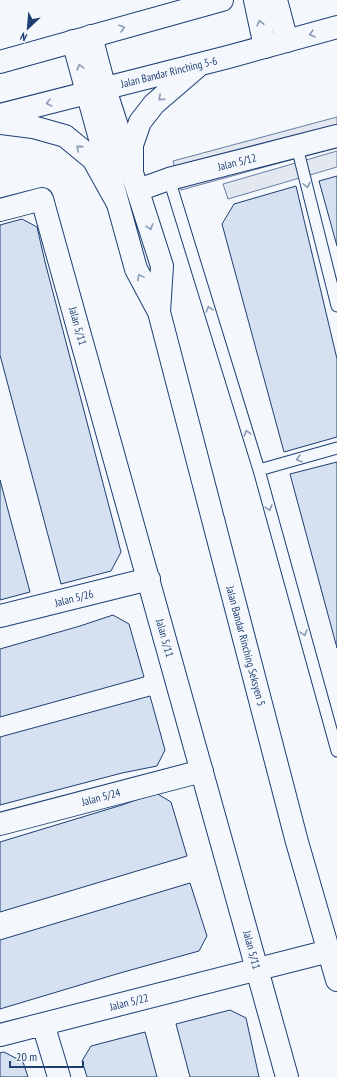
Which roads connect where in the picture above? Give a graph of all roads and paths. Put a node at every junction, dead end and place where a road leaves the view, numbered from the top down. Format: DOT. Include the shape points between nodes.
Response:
graph roads {
  1 [pos="177,0"];
  2 [pos="222,0"];
  3 [pos="255,0"];
  4 [pos="276,0"];
  5 [pos="154,19"];
  6 [pos="337,26"];
  7 [pos="82,39"];
  8 [pos="287,40"];
  9 [pos="265,47"];
  10 [pos="0,62"];
  11 [pos="201,63"];
  12 [pos="96,91"];
  13 [pos="0,115"];
  14 [pos="0,123"];
  15 [pos="337,136"];
  16 [pos="298,147"];
  17 [pos="169,179"];
  18 [pos="135,181"];
  19 [pos="117,202"];
  20 [pos="0,210"];
  21 [pos="337,306"];
  22 [pos="159,312"];
  23 [pos="337,448"];
  24 [pos="259,470"];
  25 [pos="149,579"];
  26 [pos="0,616"];
  27 [pos="337,751"];
  28 [pos="202,771"];
  29 [pos="0,824"];
  30 [pos="329,951"];
  31 [pos="257,969"];
  32 [pos="337,980"];
  33 [pos="43,1024"];
  34 [pos="0,1036"];
  35 [pos="59,1077"];
  36 [pos="287,1077"];
  1 -- 5 [label="street"];
  2 -- 5 [label="street"];
  9 -- 3 [label="street, one-way"];
  4 -- 8 [label="street"];
  7 -- 5 [label="street, one-way"];
  6 -- 8 [label="street, Jalan Bandar Rinching 5-6, one-way"];
  7 -- 10 [label="street"];
  7 -- 12 [label="street"];
  8 -- 9 [label="street, Jalan Bandar Rinching 5-6"];
  9 -- 11 [label="street, Jalan Bandar Rinching 5-6"];
  11 -- 12 [label="street, Jalan Bandar Rinching 5-6"];
  11 -- 18 [label="street, one-way" via="154,104 140,122 132,145"];
  12 -- 13 [label="street, Jalan Bandar Rinching 5-6, one-way"];
  12 -- 18 [label="street"];
  12 -- 19 [label="street"];
  19 -- 14 [label="street, one-way" via="93,160 65,136 33,127"];
  15 -- 16 [label="street, Jalan 5/12"];
  16 -- 17 [label="street, Jalan 5/12"];
  16 -- 21 [label="lane, one-way"];
  17 -- 18 [label="street, Jalan 5/12"];
  24 -- 17 [label="lane, one-way"];
  18 -- 22 [label="street, one-way" via="162,266"];
  22 -- 19 [label="street, one-way" via="136,269"];
  20 -- 25 [label="street, Jalan 5/11" via="42,199"];
  22 -- 30 [label="street, Jalan Bandar Rinching Seksyen 5" via="297,842"];
  23 -- 24 [label="lane, one-way"];
  24 -- 27 [label="lane, one-way"];
  25 -- 26 [label="street, Jalan 5/26"];
  25 -- 28 [label="street, Jalan 5/11"];
  28 -- 29 [label="street, Jalan 5/24"];
  28 -- 31 [label="street, Jalan 5/11"];
  30 -- 31 [label="street, Jalan 5/22"];
  30 -- 32 [label="street, Jalan Bandar Rinching Seksyen 5"];
  31 -- 33 [label="street, Jalan 5/22"];
  31 -- 36 [label="street, Jalan 5/11"];
  33 -- 34 [label="street, Jalan 5/22"];
  33 -- 35 [label="street"];
}
